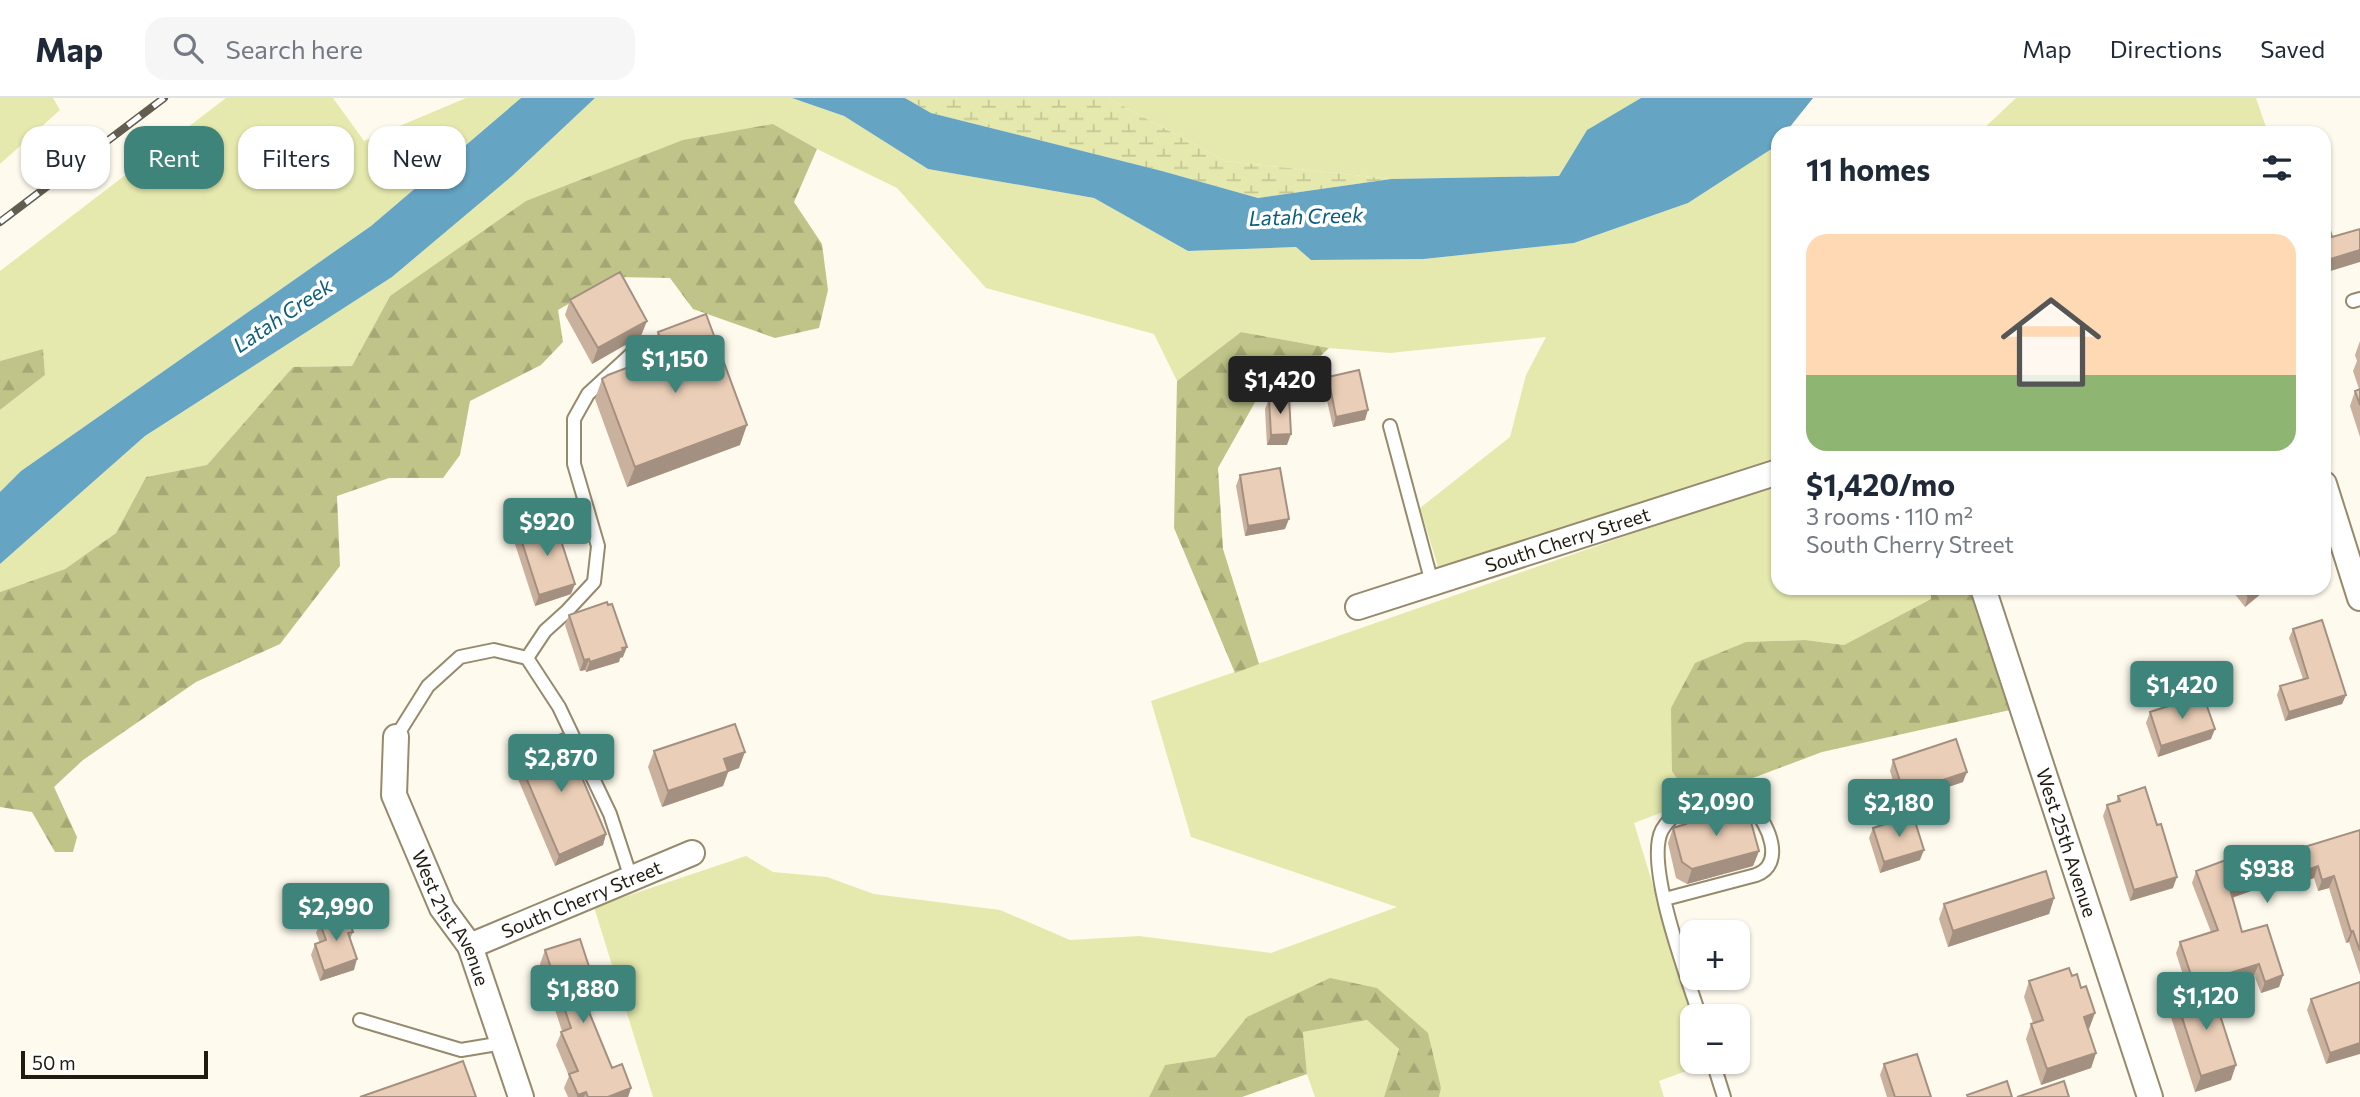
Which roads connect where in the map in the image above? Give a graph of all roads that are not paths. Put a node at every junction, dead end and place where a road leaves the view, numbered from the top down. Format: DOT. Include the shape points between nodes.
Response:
graph roads {
  1 [pos="638,348"];
  2 [pos="1390,426"];
  3 [pos="1771,473"];
  4 [pos="2331,506"];
  5 [pos="1432,583"];
  6 [pos="1985,595"];
  7 [pos="2360,598"];
  8 [pos="1358,607"];
  9 [pos="527,659"];
  10 [pos="396,737"];
  11 [pos="691,853"];
  12 [pos="631,878"];
  13 [pos="1665,900"];
  14 [pos="470,946"];
  15 [pos="1696,1004"];
  16 [pos="360,1020"];
  17 [pos="503,1043"];
  18 [pos="1717,1074"];
  19 [pos="521,1097"];
  20 [pos="1724,1097"];
  21 [pos="2150,1097"];
  1 -- 9 [label="lane" via="588,394 574,419 574,464 598,546 594,582 545,631"];
  2 -- 5 [label="lane"];
  3 -- 5 [label="street, South Cherry Street"];
  4 -- 7 [label="street"];
  5 -- 8 [label="street, South Cherry Street"];
  6 -- 21 [label="street, West 25th Avenue"];
  9 -- 10 [label="lane" via="494,650 460,657 428,686"];
  9 -- 12 [label="lane" via="559,707 605,802"];
  10 -- 14 [label="street, West 21st Avenue" via="394,795 442,908"];
  11 -- 12 [label="street, South Cherry Street"];
  12 -- 14 [label="street, South Cherry Street"];
  13 -- 13 [label="lane" via="1658,856 1660,833 1667,823 1687,807 1713,796 1729,794 1750,805 1764,821 1771,840 1768,868"];
  13 -- 15 [label="lane"];
  14 -- 17 [label="street, West 21st Avenue"];
  16 -- 17 [label="lane" via="461,1050"];
  17 -- 19 [label="street, West 21st Avenue"];
  18 -- 20 [label="lane"];
}
